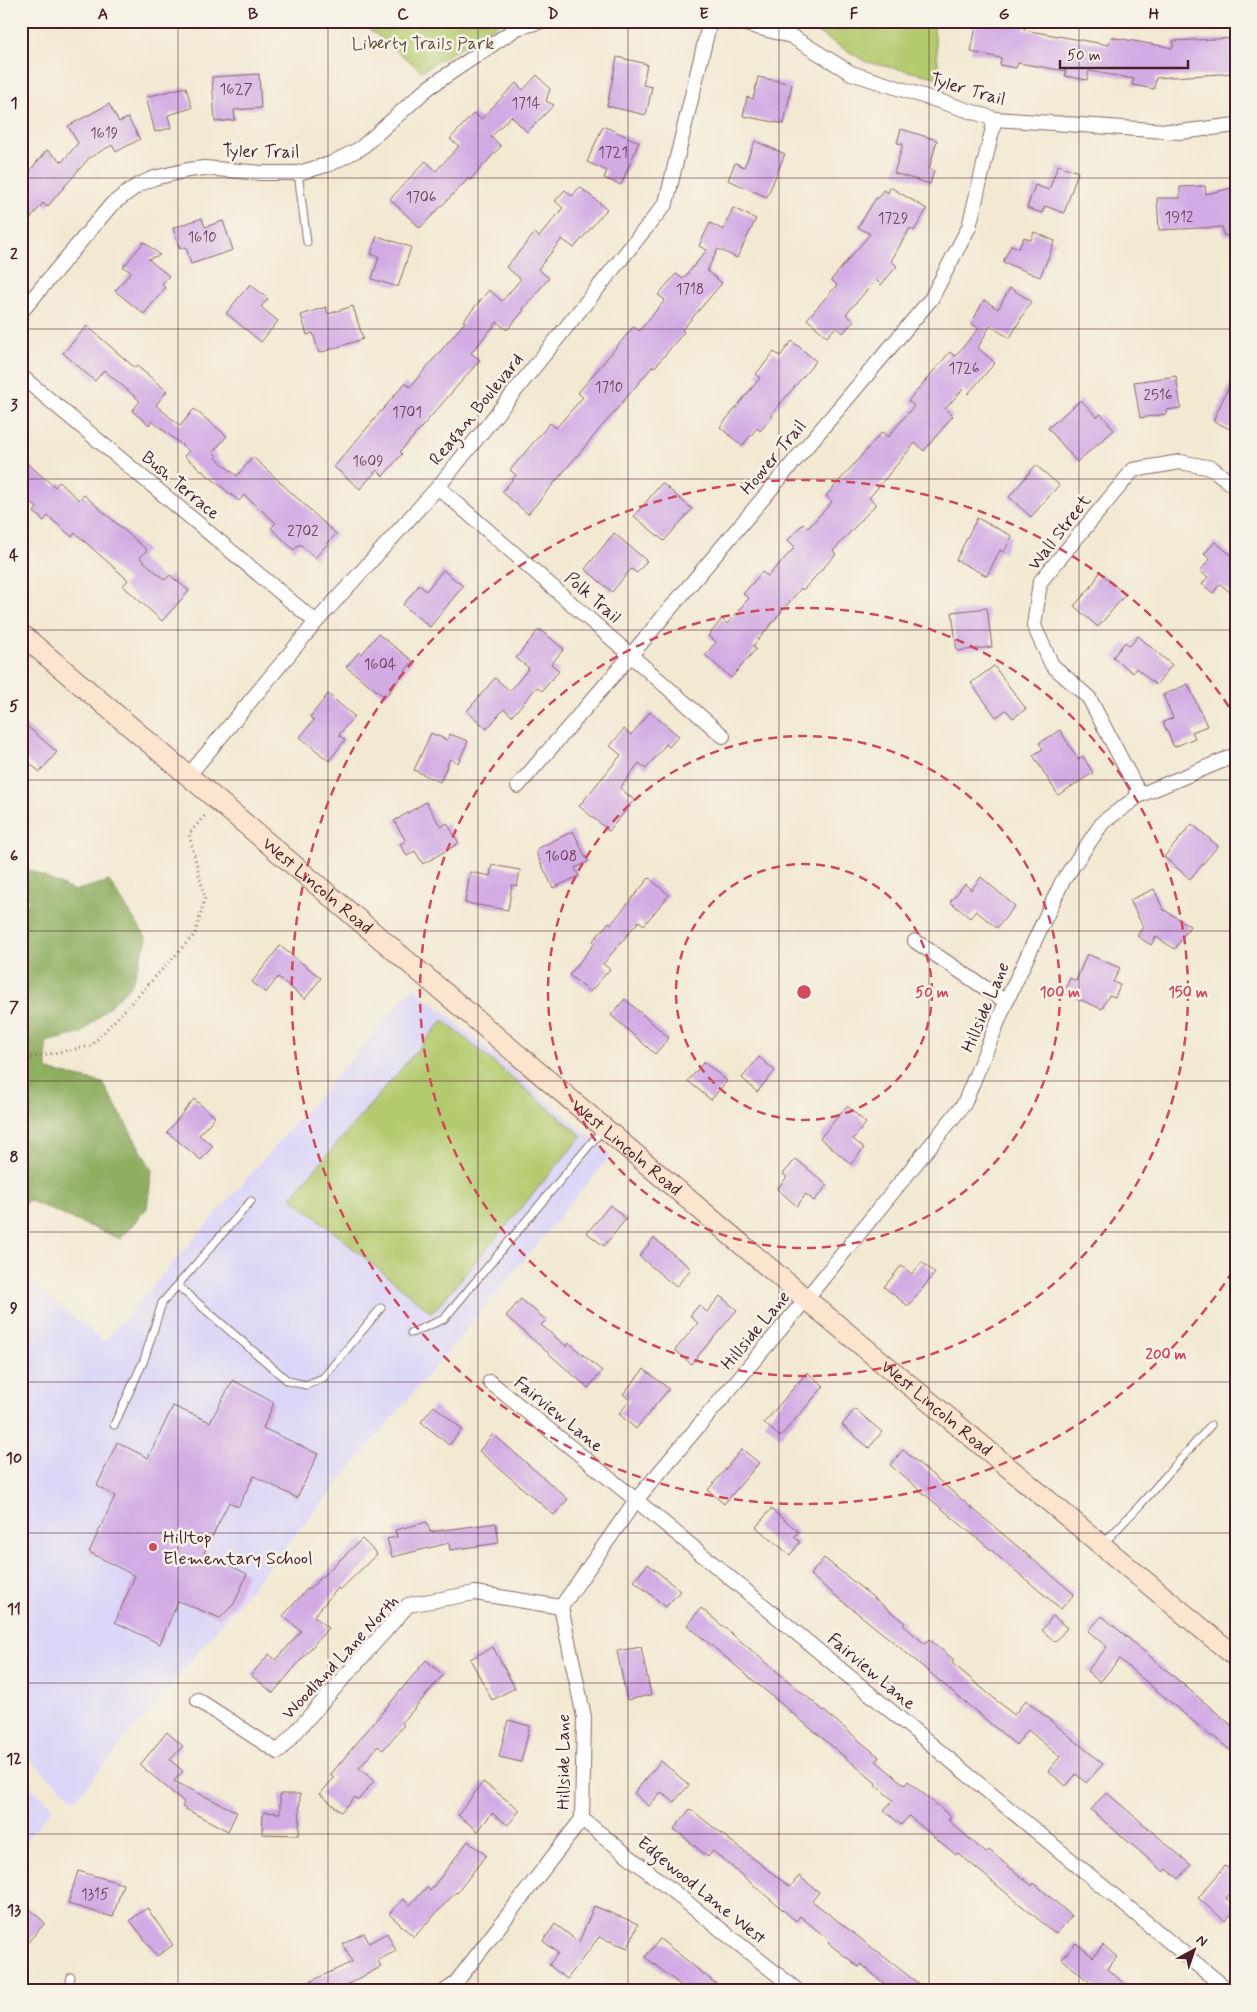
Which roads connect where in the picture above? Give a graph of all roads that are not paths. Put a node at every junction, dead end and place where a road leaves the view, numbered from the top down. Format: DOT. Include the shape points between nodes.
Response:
graph roads {
  1 [pos="542,21"];
  2 [pos="710,21"];
  3 [pos="734,21"];
  4 [pos="995,119"];
  5 [pos="1236,125"];
  6 [pos="298,173"];
  7 [pos="307,242"];
  8 [pos="21,312"];
  9 [pos="21,376"];
  10 [pos="438,487"];
  11 [pos="1236,488"];
  12 [pos="316,622"];
  13 [pos="21,634"];
  14 [pos="631,655"];
  15 [pos="723,736"];
  16 [pos="1236,755"];
  17 [pos="188,776"];
  18 [pos="518,786"];
  19 [pos="1140,795"];
  20 [pos="915,941"];
  21 [pos="1006,1002"];
  22 [pos="604,1128"];
  23 [pos="251,1201"];
  24 [pos="178,1286"];
  25 [pos="806,1299"];
  26 [pos="381,1308"];
  27 [pos="410,1333"];
  28 [pos="490,1382"];
  29 [pos="114,1425"];
  30 [pos="1211,1425"];
  31 [pos="636,1500"];
  32 [pos="1102,1545"];
  33 [pos="561,1607"];
  34 [pos="1236,1657"];
  35 [pos="198,1700"];
  36 [pos="582,1819"];
  37 [pos="71,1977"];
  38 [pos="451,1989"];
  39 [pos="68,1991"];
  40 [pos="798,1991"];
  41 [pos="1229,1991"];
  1 -- 6 [label="street, Tyler Trail" via="517,28 428,88 361,148 330,164"];
  2 -- 10 [label="street, Reagan Boulevard" via="666,202"];
  3 -- 4 [label="street, Tyler Trail" via="791,36 851,73"];
  4 -- 5 [label="street, Tyler Trail" via="1180,132"];
  4 -- 14 [label="street, Hoover Trail" via="969,227 931,299"];
  6 -- 7 [label="lane"];
  6 -- 8 [label="street, Tyler Trail" via="204,168 154,178 138,185 112,204"];
  9 -- 12 [label="street, Bush Terrace"];
  10 -- 12 [label="street, Reagan Boulevard"];
  10 -- 14 [label="street, Polk Trail"];
  11 -- 19 [label="street, Wall Street" via="1212,468 1180,462 1134,470 1040,582 1034,626 1048,657 1052,665 1089,698"];
  12 -- 17 [label="street, Reagan Boulevard"];
  13 -- 17 [label="street, West Lincoln Road"];
  14 -- 15 [label="street, Polk Trail"];
  14 -- 18 [label="street, Hoover Trail"];
  16 -- 19 [label="street, Hillside Lane"];
  17 -- 22 [label="street, West Lincoln Road"];
  19 -- 21 [label="street, Hillside Lane" via="1103,822 1062,882"];
  20 -- 21 [label="street"];
  21 -- 25 [label="street, Hillside Lane" via="964,1104"];
  22 -- 25 [label="street, West Lincoln Road"];
  22 -- 27 [label="lane" via="444,1319"];
  23 -- 24 [label="lane"];
  24 -- 26 [label="lane" via="288,1381 306,1385 323,1378"];
  24 -- 29 [label="lane" via="162,1303 144,1360"];
  25 -- 31 [label="street, Hillside Lane"];
  25 -- 32 [label="street, West Lincoln Road"];
  28 -- 31 [label="street, Fairview Lane"];
  30 -- 32 [label="lane"];
  31 -- 33 [label="street, Hillside Lane"];
  31 -- 41 [label="street, Fairview Lane"];
  32 -- 34 [label="street, West Lincoln Road"];
  33 -- 35 [label="street, Woodland Lane North" via="475,1593 408,1605 278,1752"];
  33 -- 36 [label="street, Hillside Lane" via="584,1717"];
  36 -- 38 [label="street, Hillside Lane"];
  36 -- 40 [label="street, Edgewood Lane West"];
  37 -- 39 [label="lane"];
}
